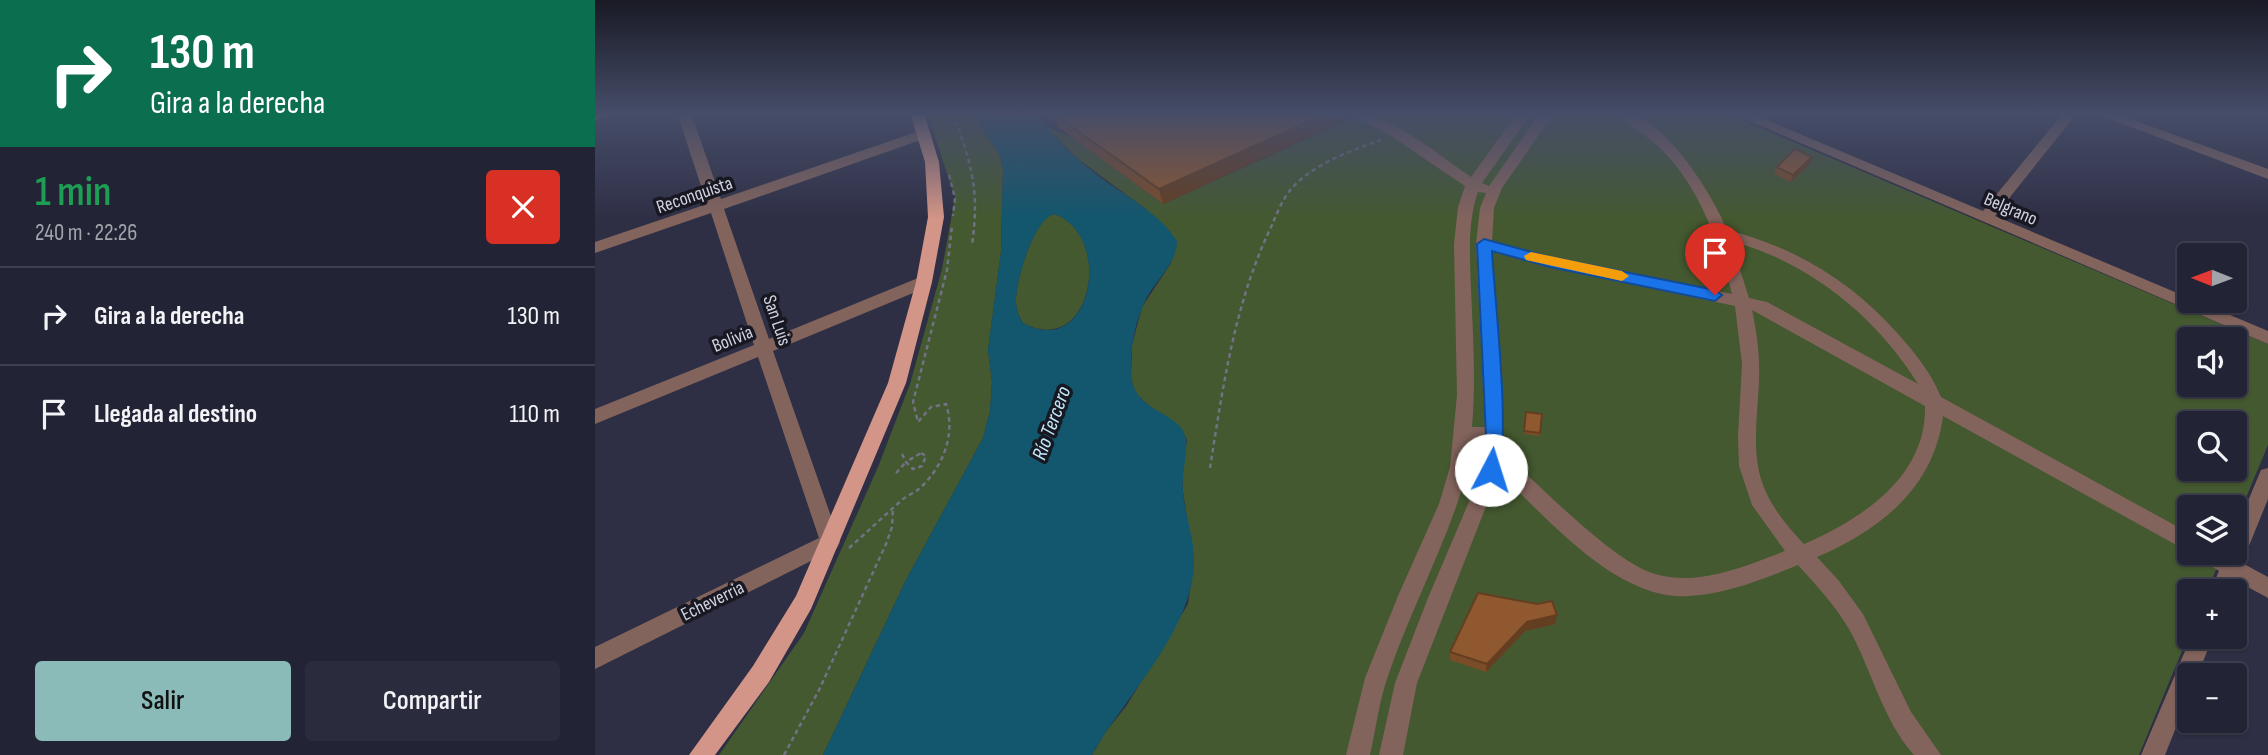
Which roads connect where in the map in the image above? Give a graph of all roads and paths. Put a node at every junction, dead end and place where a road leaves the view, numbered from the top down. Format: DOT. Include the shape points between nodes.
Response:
graph roads {
  1 [pos="696,148"];
  2 [pos="883,148"];
  3 [pos="928,148"];
  4 [pos="965,148"];
  5 [pos="1359,148"];
  6 [pos="1419,148"];
  7 [pos="1499,148"];
  8 [pos="1523,148"];
  9 [pos="1666,148"];
  10 [pos="1825,148"];
  11 [pos="2042,148"];
  12 [pos="2197,148"];
  13 [pos="947,166"];
  14 [pos="2268,174"];
  15 [pos="1473,185"];
  16 [pos="1494,192"];
  17 [pos="716,206"];
  18 [pos="1986,218"];
  19 [pos="1723,234"];
  20 [pos="1484,244"];
  21 [pos="972,245"];
  22 [pos="595,248"];
  23 [pos="924,282"];
  24 [pos="1742,301"];
  25 [pos="2268,338"];
  26 [pos="766,348"];
  27 [pos="1934,401"];
  28 [pos="595,418"];
  29 [pos="1462,444"];
  30 [pos="1495,448"];
  31 [pos="902,454"];
  32 [pos="906,462"];
  33 [pos="1210,468"];
  34 [pos="896,473"];
  35 [pos="2268,476"];
  36 [pos="894,508"];
  37 [pos="2177,536"];
  38 [pos="840,545"];
  39 [pos="1801,555"];
  40 [pos="2227,565"];
  41 [pos="2231,567"];
  42 [pos="2226,579"];
  43 [pos="2268,588"];
  44 [pos="2197,649"];
  45 [pos="595,658"];
  46 [pos="701,755"];
  47 [pos="784,755"];
  48 [pos="1358,755"];
  49 [pos="1391,755"];
  50 [pos="1929,755"];
  51 [pos="2153,755"];
  1 -- 17 [label="street, San Luis"];
  2 -- 17 [label="street, Reconquista"];
  3 -- 23 [label="main road" via="936,217"];
  4 -- 21 [label="path" via="975,179"];
  5 -- 33 [label="path" via="1312,172 1291,190 1264,238 1250,276 1221,398"];
  6 -- 15 [label="street"];
  7 -- 15 [label="street"];
  8 -- 16 [label="street"];
  9 -- 19 [label="street" via="1707,199"];
  10 -- 18 [label="street, Belgrano"];
  11 -- 18 [label="street"];
  12 -- 14 [label="street"];
  13 -- 36 [label="path" via="955,198 947,270 913,402 918,422 931,407 946,404 950,437 927,482"];
  15 -- 16 [label="street"];
  15 -- 29 [label="street" via="1463,217 1466,396"];
  16 -- 20 [label="street" via="1487,208"];
  17 -- 22 [label="street, Reconquista"];
  17 -- 26 [label="street, San Luis"];
  18 -- 25 [label="street, Belgrano"];
  19 -- 24 [label="street"];
  19 -- 27 [label="street" via="1776,249 1837,285 1908,357"];
  20 -- 24 [label="street"];
  20 -- 30 [label="street"];
  23 -- 26 [label="street, Bolivia"];
  23 -- 38 [label="main road" via="897,383"];
  24 -- 27 [label="street" via="1774,312"];
  24 -- 39 [label="street" via="1751,365 1749,466 1763,507"];
  26 -- 28 [label="street, Bolivia"];
  26 -- 38 [label="street, San Luis"];
  27 -- 37 [label="street"];
  27 -- 39 [label="street" via="1925,455 1912,477 1859,527"];
  29 -- 30 [label="street" via="1478,434 1488,437"];
  29 -- 48 [label="street" via="1450,504 1376,678"];
  30 -- 39 [label="street" via="1505,467 1614,562 1656,584 1734,579"];
  30 -- 49 [label="street" via="1487,483 1406,683"];
  31 -- 32 [label="path"];
  32 -- 32 [label="path" via="920,455 926,456 915,467"];
  32 -- 34 [label="path"];
  35 -- 41 [label="street"];
  36 -- 38 [label="path"];
  36 -- 47 [label="path" via="892,532 818,695"];
  38 -- 45 [label="street, Echeverria"];
  38 -- 46 [label="main road" via="783,641"];
  39 -- 50 [label="street" via="1854,618 1897,712"];
  40 -- 41 [label="street"];
  41 -- 42 [label="street"];
  41 -- 43 [label="street"];
  44 -- 51 [label="street"];
}
